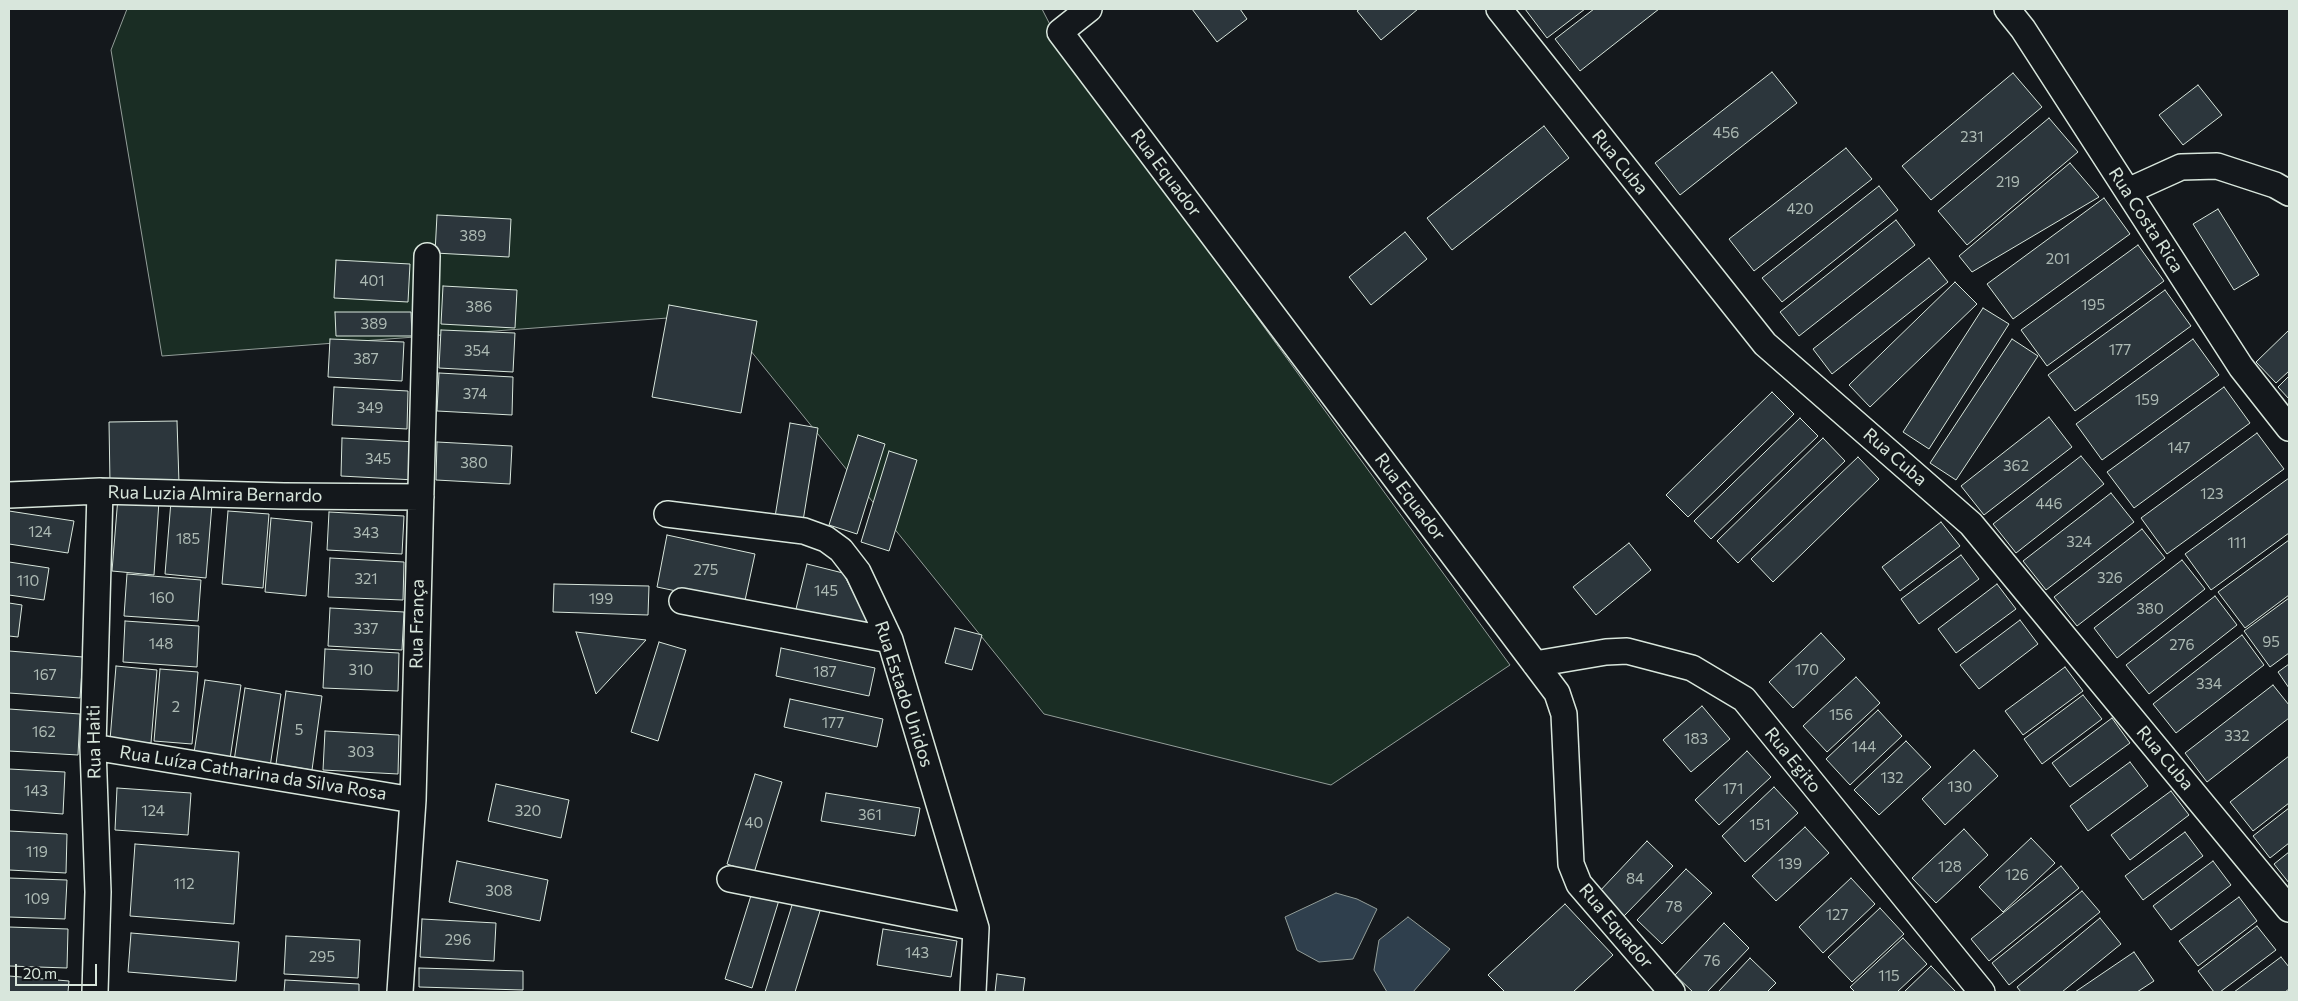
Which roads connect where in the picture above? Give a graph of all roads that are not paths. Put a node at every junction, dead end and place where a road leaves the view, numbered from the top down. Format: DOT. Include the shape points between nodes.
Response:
graph roads {
  1 [pos="1089,9"];
  2 [pos="1498,9"];
  3 [pos="2007,9"];
  4 [pos="2128,191"];
  5 [pos="2289,193"];
  6 [pos="427,256"];
  7 [pos="2289,428"];
  8 [pos="100,491"];
  9 [pos="9,495"];
  10 [pos="421,497"];
  11 [pos="667,514"];
  12 [pos="682,601"];
  13 [pos="890,640"];
  14 [pos="1535,664"];
  15 [pos="92,747"];
  16 [pos="413,800"];
  17 [pos="730,879"];
  18 [pos="2289,908"];
  19 [pos="976,928"];
  20 [pos="95,992"];
  21 [pos="400,992"];
  22 [pos="973,992"];
  23 [pos="1672,992"];
  24 [pos="1982,992"];
  1 -- 14 [label="street, Rua Equador" via="1060,32"];
  2 -- 18 [label="street, Rua Cuba" via="1765,344 1971,524"];
  3 -- 4 [label="street, Rua Costa Rica"];
  4 -- 5 [label="street" via="2181,167 2217,166 2275,185"];
  4 -- 7 [label="street, Rua Costa Rica" via="2241,367"];
  6 -- 10 [label="street, Rua França"];
  8 -- 9 [label="street, Rua Luzia Almira Bernardo"];
  8 -- 10 [label="street, Rua Luzia Almira Bernardo"];
  8 -- 15 [label="street, Rua Haiti"];
  10 -- 16 [label="street, Rua França"];
  11 -- 13 [label="street, Rua Estado Unidos" via="804,531 826,539 841,550 858,572"];
  12 -- 13 [label="street"];
  13 -- 19 [label="street, Rua Estado Unidos"];
  14 -- 23 [label="street, Rua Equador" via="1557,693 1564,714 1571,864 1579,884"];
  14 -- 24 [label="street, Rua Egito" via="1627,651 1692,668 1744,700"];
  15 -- 16 [label="street, Rua Luíza Catharina da Silva Rosa"];
  15 -- 20 [label="street, Rua Haiti" via="98,892"];
  16 -- 21 [label="street, Rua França"];
  17 -- 19 [label="street"];
  19 -- 22 [label="street, Rua Estado Unidos"];
}
